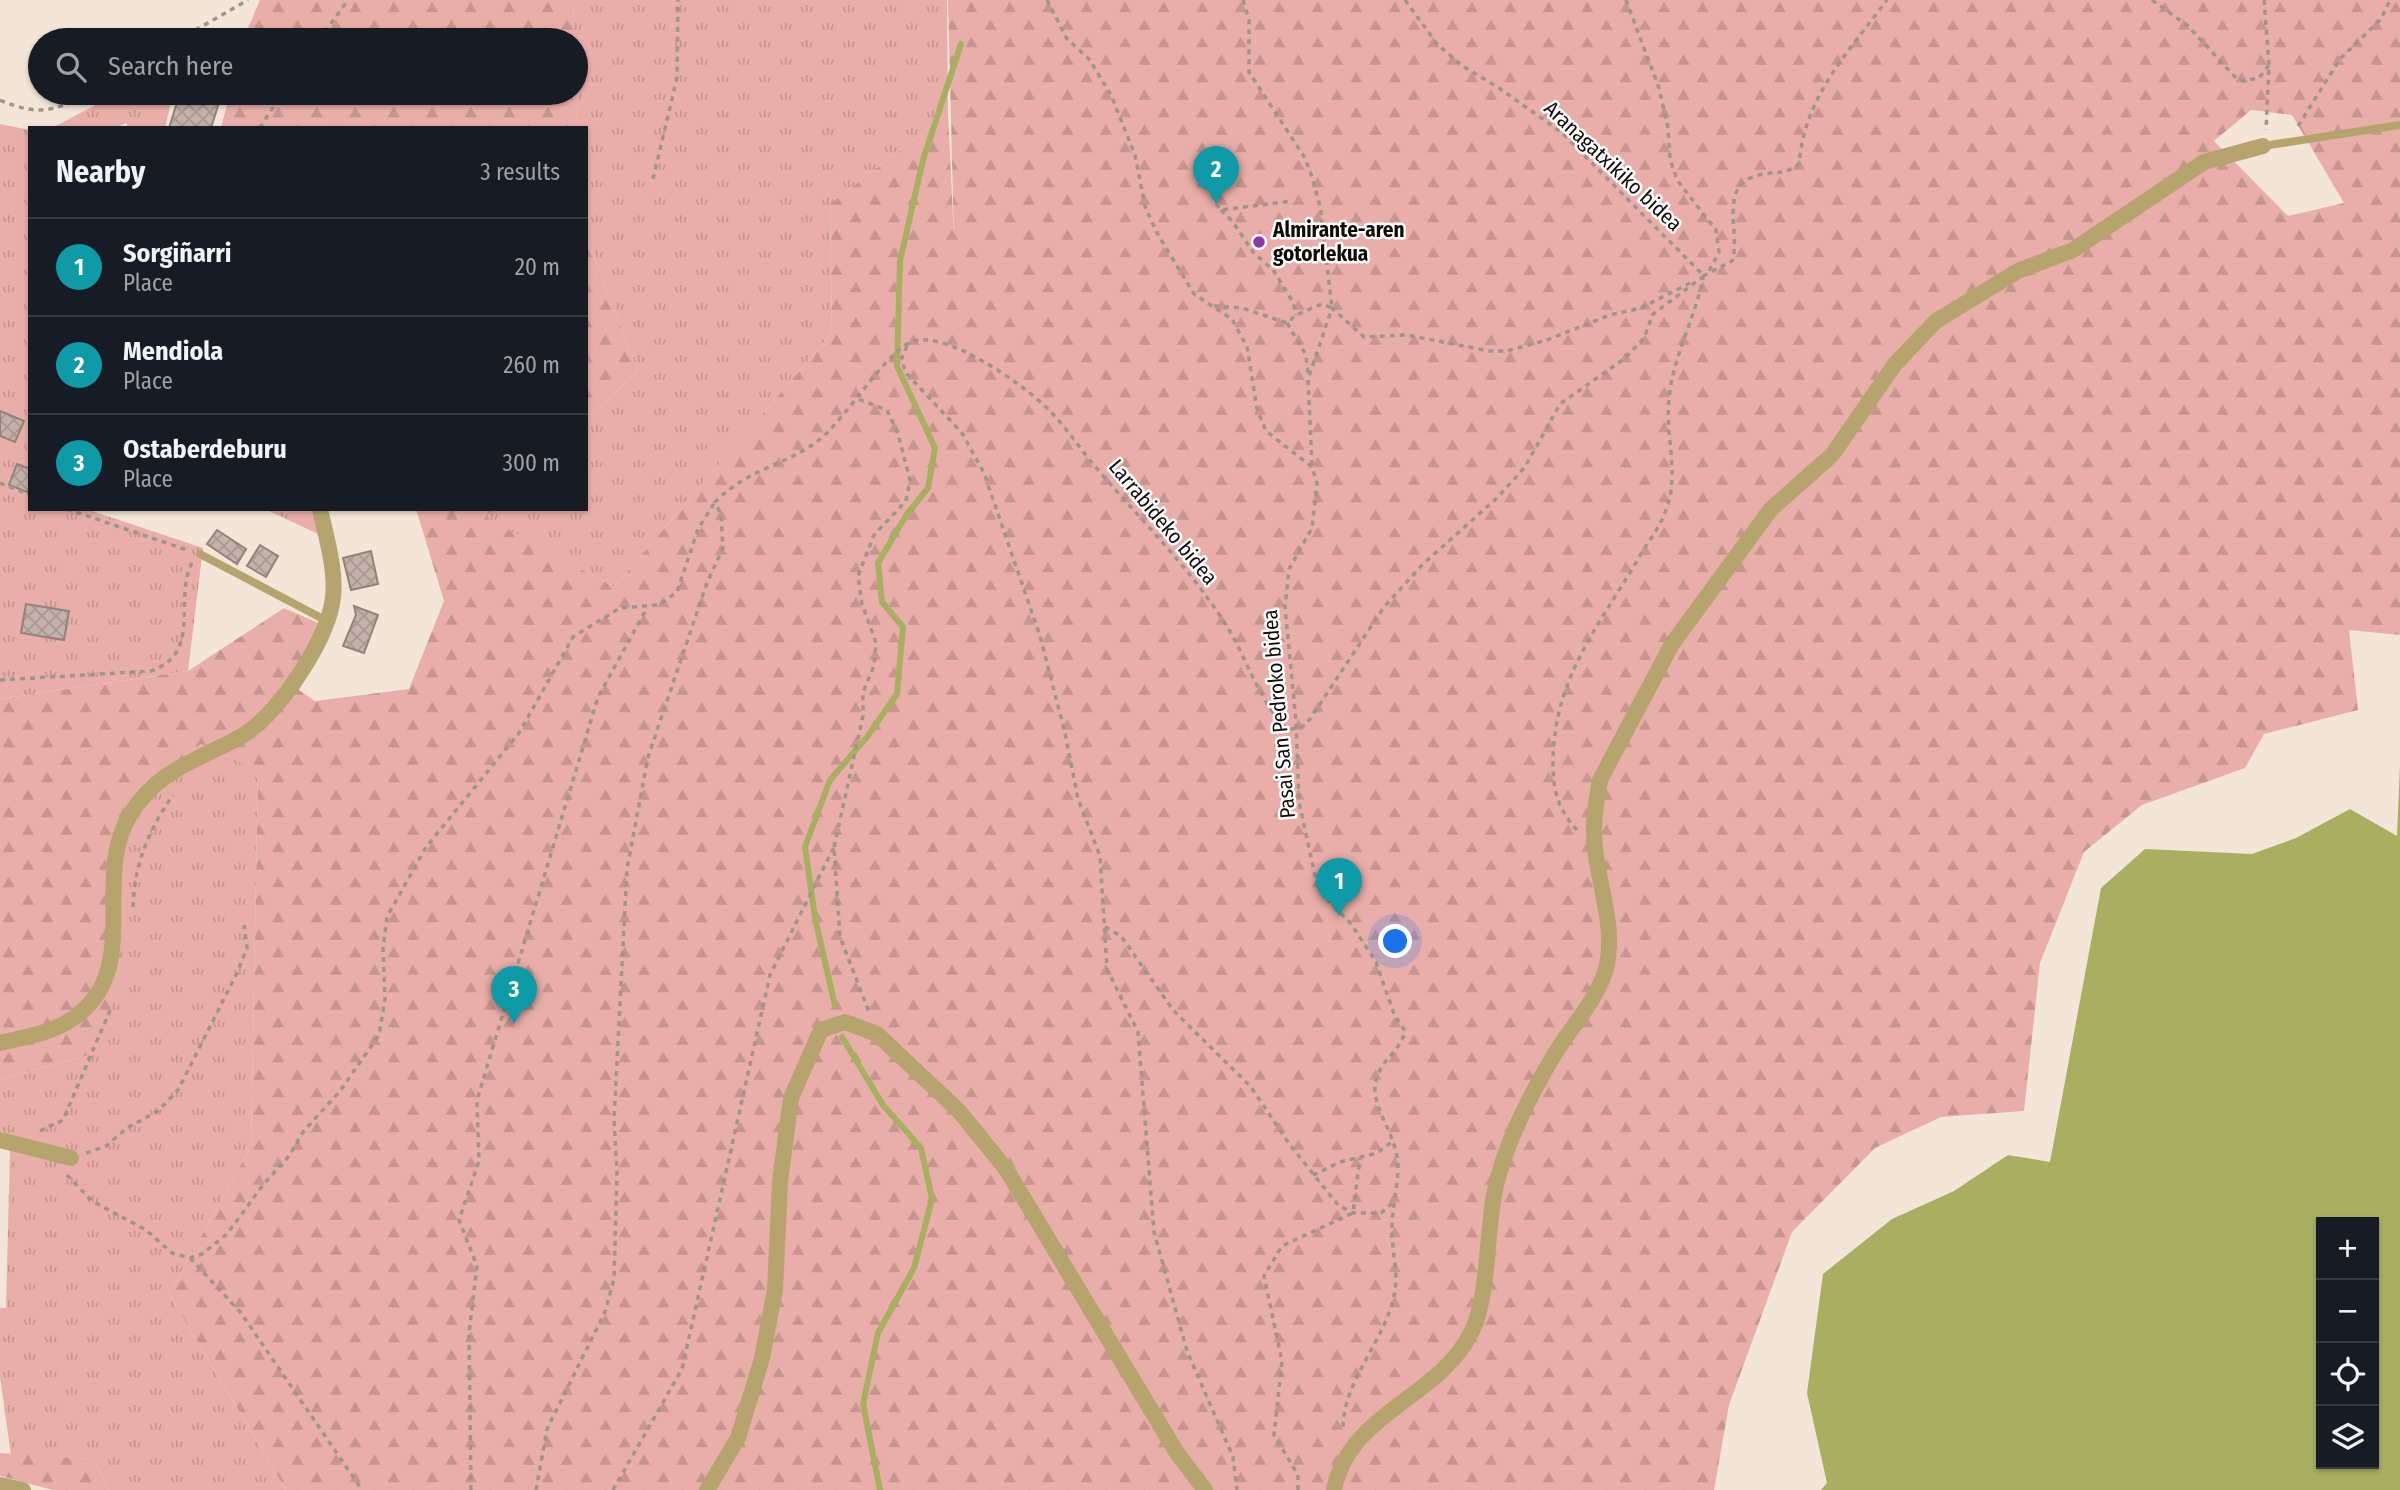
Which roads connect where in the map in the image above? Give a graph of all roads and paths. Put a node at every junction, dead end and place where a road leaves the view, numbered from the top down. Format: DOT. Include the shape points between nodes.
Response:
graph roads {
  1 [pos="248,0"];
  2 [pos="348,0"];
  3 [pos="678,0"];
  4 [pos="1047,0"];
  5 [pos="1243,0"];
  6 [pos="1405,0"];
  7 [pos="1626,0"];
  8 [pos="1887,0"];
  9 [pos="2152,0"];
  10 [pos="2264,0"];
  11 [pos="2390,0"];
  12 [pos="199,28"];
  13 [pos="327,28"];
  14 [pos="2269,65"];
  15 [pos="0,100"];
  16 [pos="67,105"];
  17 [pos="274,105"];
  18 [pos="2400,125"];
  19 [pos="261,126"];
  20 [pos="2295,130"];
  21 [pos="2263,146"];
  22 [pos="653,179"];
  23 [pos="1292,201"];
  24 [pos="1216,204"];
  25 [pos="1221,210"];
  26 [pos="1706,275"];
  27 [pos="1205,303"];
  28 [pos="1332,308"];
  29 [pos="1296,314"];
  30 [pos="1287,323"];
  31 [pos="908,344"];
  32 [pos="1308,379"];
  33 [pos="858,399"];
  34 [pos="1312,467"];
  35 [pos="0,482"];
  36 [pos="28,494"];
  37 [pos="715,502"];
  38 [pos="73,511"];
  39 [pos="320,511"];
  40 [pos="200,554"];
  41 [pos="647,608"];
  42 [pos="326,620"];
  43 [pos="0,680"];
  44 [pos="1296,727"];
  45 [pos="1595,846"];
  46 [pos="834,848"];
  47 [pos="244,925"];
  48 [pos="1105,928"];
  49 [pos="877,1034"];
  50 [pos="0,1043"];
  51 [pos="0,1140"];
  52 [pos="1392,1142"];
  53 [pos="54,1153"];
  54 [pos="71,1158"];
  55 [pos="1360,1158"];
  56 [pos="1313,1175"];
  57 [pos="1396,1198"];
  58 [pos="1353,1213"];
  59 [pos="190,1258"];
  60 [pos="1377,1419"];
  61 [pos="0,1485"];
  62 [pos="23,1490"];
  63 [pos="362,1490"];
  64 [pos="471,1490"];
  65 [pos="536,1490"];
  66 [pos="613,1490"];
  67 [pos="707,1490"];
  68 [pos="1205,1490"];
  69 [pos="1237,1490"];
  70 [pos="1298,1490"];
  71 [pos="1334,1490"];
  1 -- 12 [label="path"];
  2 -- 13 [label="path"];
  3 -- 22 [label="path" via="677,78"];
  4 -- 27 [label="path" via="1067,39 1089,59 1111,95 1135,155 1149,215 1194,294"];
  5 -- 28 [label="path" via="1250,72 1305,158 1312,177 1320,206"];
  6 -- 26 [label="path, Aranagatxikiko bidea" via="1437,44 1561,132"];
  7 -- 26 [label="path" via="1659,88 1677,180 1716,230 1719,252"];
  8 -- 26 [label="path" via="1831,71 1801,144 1800,164 1787,173 1754,177 1735,192 1735,253 1732,261"];
  9 -- 14 [label="path" via="2188,26 2235,78 2259,78"];
  10 -- 14 [label="path"];
  11 -- 20 [label="path" via="2381,19 2340,59"];
  14 -- 21 [label="path"];
  15 -- 16 [label="path" via="22,110"];
  17 -- 19 [label="path"];
  18 -- 21 [label="lane"];
  21 -- 45 [label="street" via="2204,162 2073,250 2018,271 1936,321 1895,364 1832,455 1771,509 1672,644 1600,780"];
  23 -- 25 [label="path"];
  24 -- 25 [label="path"];
  25 -- 29 [label="path" via="1273,270"];
  26 -- 28 [label="path" via="1641,308 1507,351 1407,335 1364,337"];
  26 -- 44 [label="path" via="1653,314 1644,338 1625,359 1560,404 1525,467 1384,607 1306,725"];
  26 -- 45 [label="path" via="1668,402 1673,468 1666,512 1573,668 1559,703 1553,744 1554,794 1567,819"];
  27 -- 30 [label="path" via="1230,310 1242,308"];
  27 -- 34 [label="path" via="1232,319 1247,347 1257,409 1266,431"];
  28 -- 29 [label="path" via="1322,303"];
  28 -- 32 [label="path"];
  29 -- 30 [label="path"];
  30 -- 32 [label="path" via="1306,355"];
  31 -- 33 [label="path" via="888,360"];
  31 -- 44 [label="path, Larrabideko bidea" via="936,341 975,358 1048,409 1216,610 1282,723 1289,730"];
  31 -- 48 [label="path" via="901,360 907,374 962,433 984,473 1001,520 1040,636 1078,799 1100,856"];
  32 -- 34 [label="path"];
  33 -- 37 [label="path" via="816,442 744,476"];
  33 -- 46 [label="path" via="887,410 910,480 906,501 874,535 858,576 876,643 874,666 863,692 863,716"];
  34 -- 44 [label="path, Pasai San Pedroko bidea" via="1317,484 1311,528 1289,569 1285,607"];
  35 -- 36 [label="path"];
  37 -- 41 [label="path" via="698,529 677,592"];
  37 -- 65 [label="path" via="723,548 648,757 627,869 614,1119 614,1279 605,1312 547,1429"];
  38 -- 40 [label="path"];
  39 -- 42 [label="street" via="331,576 332,603"];
  40 -- 42 [label="lane"];
  40 -- 43 [label="path" via="190,565 178,652 167,665 150,671"];
  41 -- 59 [label="path" via="621,608 573,637 519,733 426,847 395,900 383,932 385,999 379,1035 227,1234 216,1246"];
  41 -- 64 [label="path" via="598,697 477,1100 479,1161 459,1220 477,1266 469,1333"];
  42 -- 50 [label="street" via="318,640 266,718 243,735 166,774 130,815 113,864 110,973 95,996 75,1017 45,1032"];
  44 -- 52 [label="path, Pasai San Pedroko bidea" via="1299,802 1316,880 1325,898 1351,924 1377,962 1394,1014 1405,1031 1402,1044 1381,1067 1375,1082"];
  45 -- 60 [label="street" via="1608,918 1606,967 1597,990 1525,1106 1498,1176 1473,1329 1453,1361 1429,1385"];
  46 -- 49 [label="path" via="840,937"];
  46 -- 66 [label="path" via="770,975 682,1369"];
  47 -- 54 [label="path" via="247,948 237,973 178,1090 158,1111 106,1146"];
  48 -- 56 [label="path" via="1121,936 1173,1010 1251,1087"];
  48 -- 69 [label="path" via="1107,969 1138,1032 1154,1232 1187,1351 1233,1457"];
  49 -- 67 [label="street" via="845,1022 821,1030 791,1098 780,1182 775,1290 762,1359 738,1438"];
  49 -- 68 [label="street" via="959,1111 1006,1169 1177,1453"];
  51 -- 53 [label="street"];
  52 -- 55 [label="path"];
  52 -- 57 [label="path, Pasai San Pedroko bidea"];
  53 -- 54 [label="street"];
  53 -- 59 [label="path" via="79,1191 146,1230 172,1253"];
  55 -- 56 [label="path"];
  55 -- 58 [label="path"];
  56 -- 58 [label="path" via="1338,1205"];
  57 -- 58 [label="path" via="1381,1213"];
  57 -- 60 [label="path, Pasai San Pedroko bidea" via="1392,1229 1395,1290 1381,1336 1354,1382 1343,1431"];
  58 -- 70 [label="path" via="1282,1246 1264,1276 1282,1361 1274,1435 1298,1475"];
  59 -- 63 [label="path" via="241,1313"];
  60 -- 71 [label="street" via="1338,1468"];
  61 -- 62 [label="street"];
}
